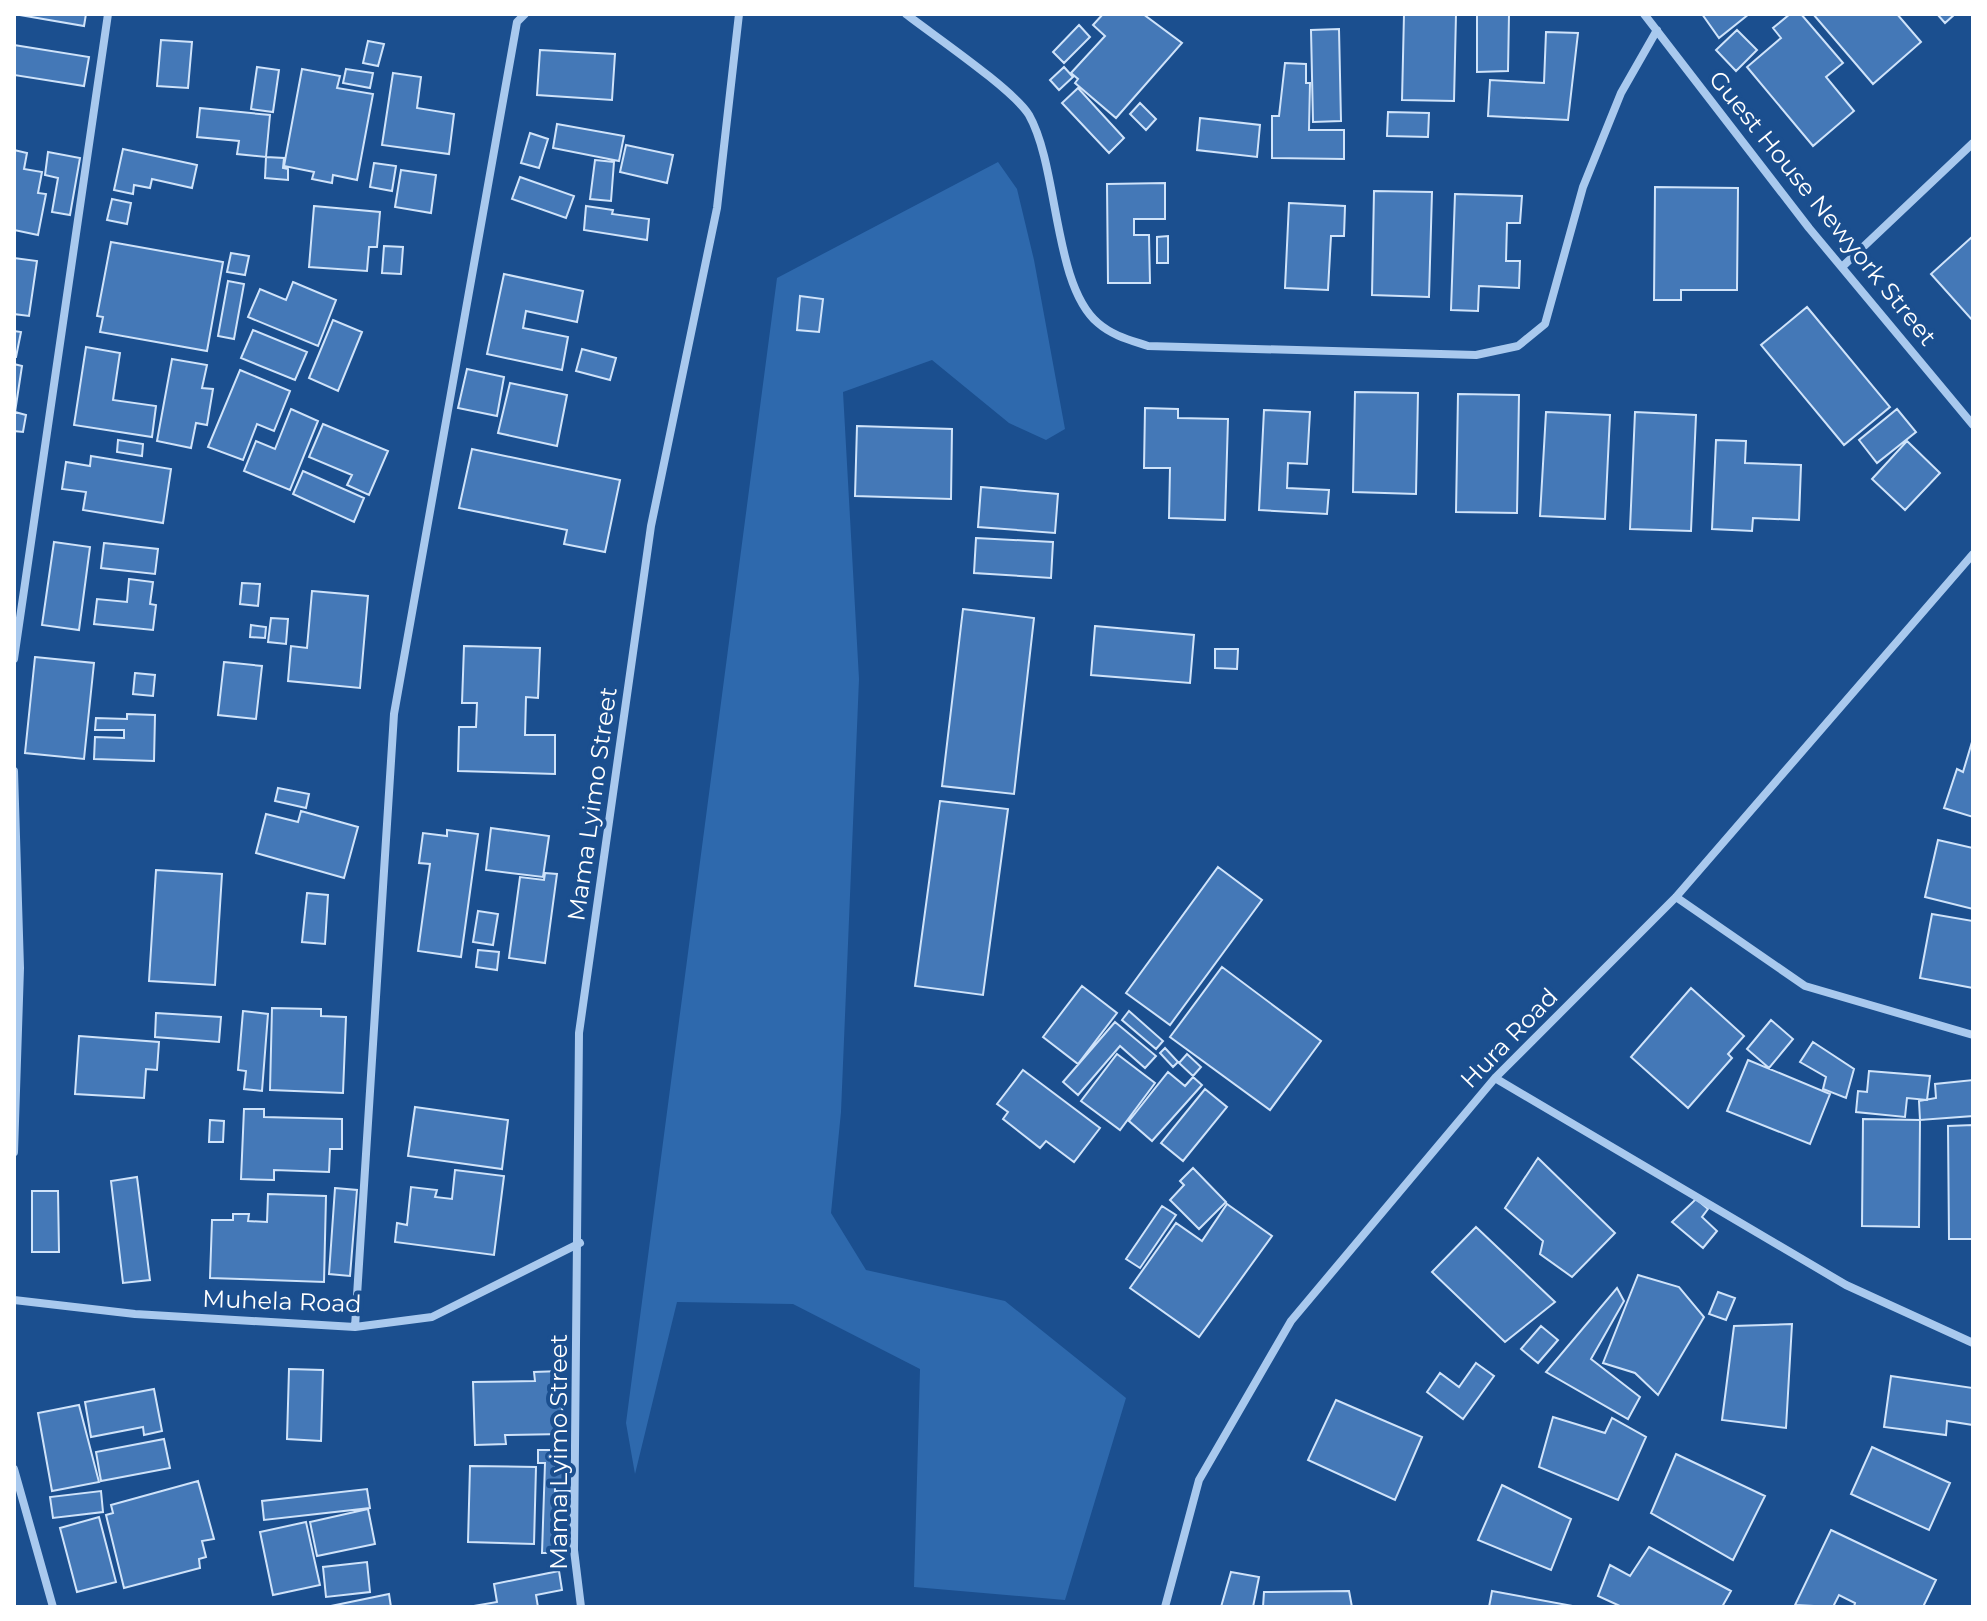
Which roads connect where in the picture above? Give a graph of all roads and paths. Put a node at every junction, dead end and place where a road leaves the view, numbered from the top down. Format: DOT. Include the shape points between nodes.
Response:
graph roads {
  1 [pos="108,14"];
  2 [pos="525,14"];
  3 [pos="739,14"];
  4 [pos="906,14"];
  5 [pos="1644,14"];
  6 [pos="1657,30"];
  7 [pos="1973,143"];
  8 [pos="1842,267"];
  9 [pos="1973,425"];
  10 [pos="1973,554"];
  11 [pos="14,659"];
  12 [pos="14,771"];
  13 [pos="1676,897"];
  14 [pos="1973,1035"];
  15 [pos="1495,1078"];
  16 [pos="14,1152"];
  17 [pos="580,1243"];
  18 [pos="14,1300"];
  19 [pos="355,1327"];
  20 [pos="1973,1343"];
  21 [pos="14,1469"];
  22 [pos="53,1607"];
  23 [pos="581,1607"];
  24 [pos="1165,1607"];
  1 -- 11 [label="street"];
  2 -- 19 [label="street" via="517,22 394,714"];
  3 -- 17 [label="street, Mama Lyimo Street" via="717,208 651,526 579,1033"];
  4 -- 6 [label="street" via="1028,114 1076,290 1096,322 1120,337 1148,346 1476,355 1518,346 1545,324 1583,187 1621,93"];
  5 -- 6 [label="street, Guest House Newyork Street"];
  6 -- 8 [label="street, Guest House Newyork Street"];
  7 -- 8 [label="street"];
  8 -- 9 [label="street, Guest House Newyork Street"];
  10 -- 13 [label="street, Hura Road"];
  12 -- 16 [label="street" via="20,968"];
  13 -- 14 [label="street" via="1805,986"];
  13 -- 15 [label="street, Hura Road"];
  15 -- 20 [label="street" via="1846,1285"];
  15 -- 24 [label="street, Hura Road" via="1291,1321 1199,1480"];
  17 -- 19 [label="street, Muhela Road" via="432,1317"];
  17 -- 23 [label="street, Mama Lyimo Street" via="574,1550"];
  18 -- 19 [label="street, Muhela Road" via="135,1314"];
  21 -- 22 [label="street"];
}
